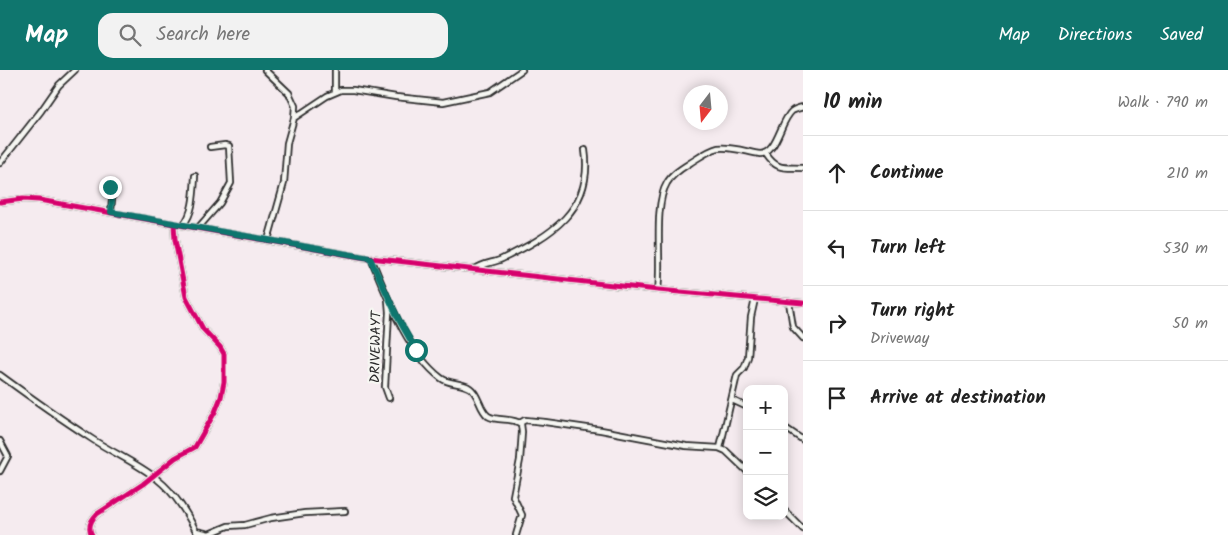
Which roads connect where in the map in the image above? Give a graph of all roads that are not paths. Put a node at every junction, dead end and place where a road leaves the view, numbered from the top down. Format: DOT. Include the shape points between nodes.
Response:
graph roads {
  1 [pos="75,70"];
  2 [pos="264,70"];
  3 [pos="335,70"];
  4 [pos="522,70"];
  5 [pos="335,92"];
  6 [pos="803,106"];
  7 [pos="294,118"];
  8 [pos="210,147"];
  9 [pos="585,150"];
  10 [pos="766,154"];
  11 [pos="0,163"];
  12 [pos="803,168"];
  13 [pos="195,176"];
  14 [pos="110,187"];
  15 [pos="0,202"];
  16 [pos="111,212"];
  17 [pos="174,224"];
  18 [pos="183,225"];
  19 [pos="198,228"];
  20 [pos="268,240"];
  21 [pos="370,258"];
  22 [pos="474,270"];
  23 [pos="658,290"];
  24 [pos="387,296"];
  25 [pos="755,300"];
  26 [pos="789,302"];
  27 [pos="803,303"];
  28 [pos="803,338"];
  29 [pos="0,375"];
  30 [pos="389,398"];
  31 [pos="732,400"];
  32 [pos="743,405"];
  33 [pos="520,423"];
  34 [pos="788,430"];
  35 [pos="803,440"];
  36 [pos="0,441"];
  37 [pos="720,448"];
  38 [pos="743,467"];
  39 [pos="0,471"];
  40 [pos="153,476"];
  41 [pos="346,511"];
  42 [pos="788,514"];
  43 [pos="803,529"];
  44 [pos="90,533"];
  45 [pos="197,533"];
  46 [pos="516,535"];
  1 -- 11 [label="street"];
  2 -- 7 [label="street" via="292,96"];
  3 -- 5 [label="street"];
  4 -- 5 [label="street" via="490,92 443,102 353,90"];
  5 -- 7 [label="street"];
  6 -- 10 [label="street" via="791,112"];
  7 -- 20 [label="street" via="287,143 284,183"];
  8 -- 19 [label="street" via="229,146 232,183"];
  9 -- 22 [label="street" via="586,168 581,195 573,211 534,242"];
  10 -- 12 [label="street" via="778,166"];
  10 -- 23 [label="street" via="717,148 668,181 659,216"];
  13 -- 18 [label="street" via="193,197"];
  14 -- 16 [label="street"];
  15 -- 16 [label="street" via="39,200"];
  16 -- 17 [label="street"];
  17 -- 18 [label="street"];
  17 -- 40 [label="street" via="184,292 203,328 223,350 224,382 218,403 196,446"];
  18 -- 19 [label="street"];
  19 -- 20 [label="street"];
  20 -- 21 [label="street"];
  21 -- 22 [label="street"];
  21 -- 24 [label="street"];
  22 -- 23 [label="street"];
  23 -- 25 [label="street"];
  24 -- 30 [label="street, DRIVEWAYT" via="385,387"];
  24 -- 33 [label="street" via="416,350 434,372 446,382 470,388 489,416"];
  25 -- 26 [label="street"];
  25 -- 31 [label="street" via="748,357 737,375"];
  26 -- 27 [label="street"];
  26 -- 28 [label="street" via="793,327"];
  29 -- 40 [label="street" via="92,439"];
  31 -- 32 [label="street"];
  31 -- 37 [label="street"];
  33 -- 37 [label="street" via="525,420 545,422 686,446"];
  33 -- 46 [label="street" via="520,453 513,496 522,515"];
  34 -- 35 [label="street"];
  36 -- 39 [label="street" via="8,454"];
  37 -- 38 [label="street"];
  40 -- 44 [label="street" via="97,514 91,522"];
  40 -- 45 [label="street" via="176,498"];
  41 -- 45 [label="street" via="271,518 228,526 209,534"];
  42 -- 43 [label="street"];
}
